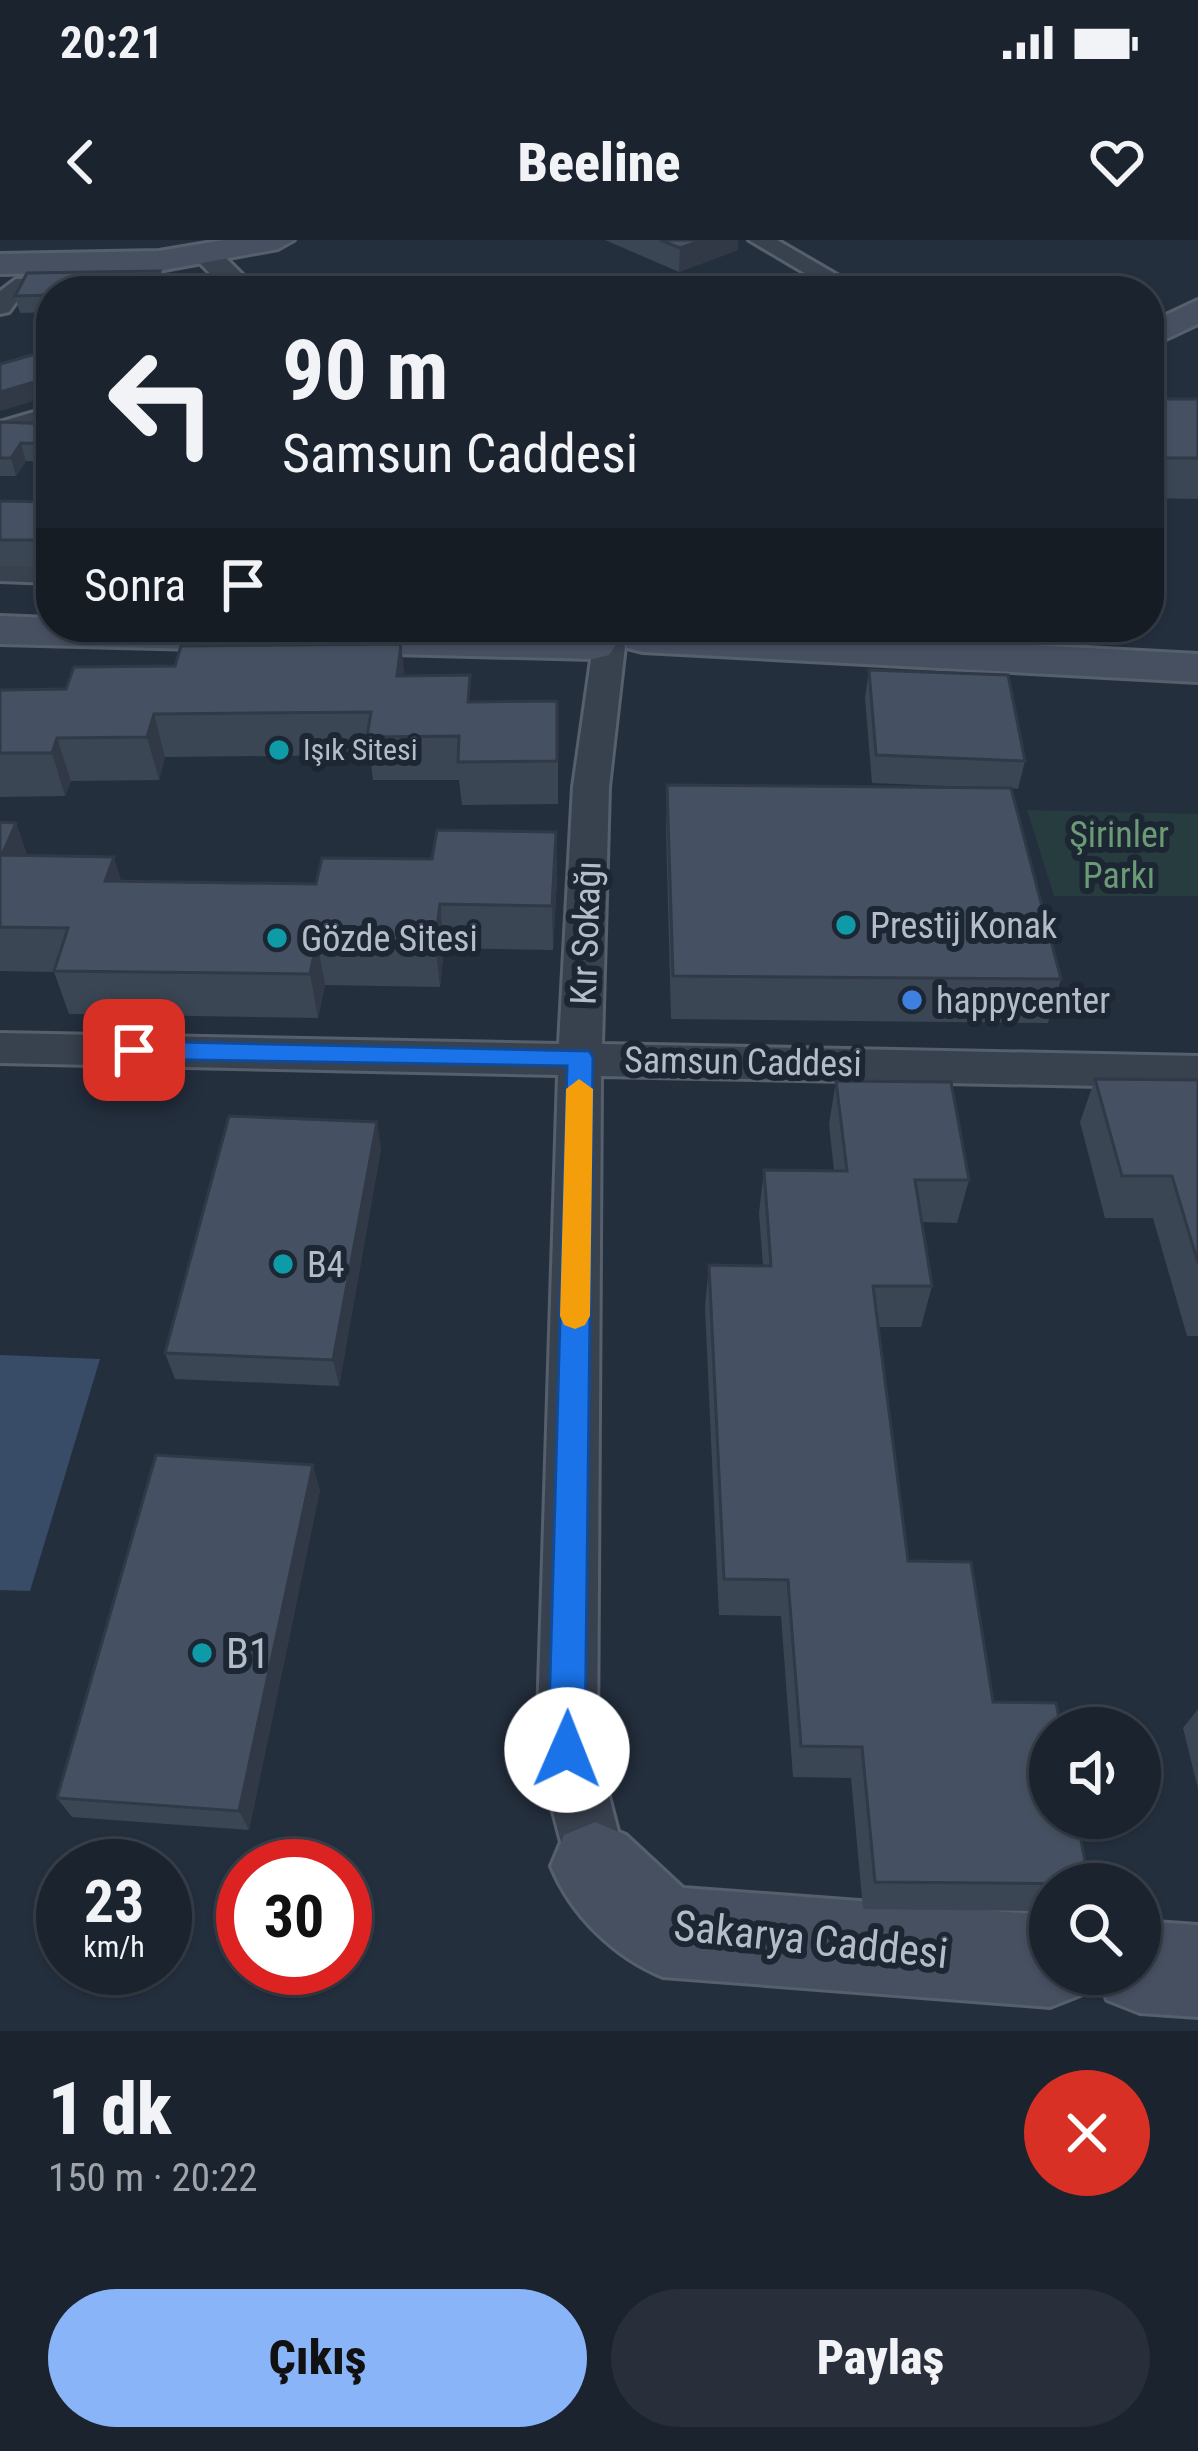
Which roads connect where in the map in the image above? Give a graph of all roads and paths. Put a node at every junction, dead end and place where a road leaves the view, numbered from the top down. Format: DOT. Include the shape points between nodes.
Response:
graph roads {
  1 [pos="278,240"];
  2 [pos="760,240"];
  3 [pos="199,246"];
  4 [pos="0,251"];
  5 [pos="0,264"];
  6 [pos="229,276"];
  7 [pos="826,276"];
  8 [pos="1198,282"];
  9 [pos="36,286"];
  10 [pos="1164,299"];
  11 [pos="0,307"];
  12 [pos="1198,310"];
  13 [pos="1164,329"];
  14 [pos="36,420"];
  15 [pos="0,431"];
  16 [pos="0,572"];
  17 [pos="36,573"];
  18 [pos="36,609"];
  19 [pos="2,625"];
  20 [pos="36,626"];
  21 [pos="611,642"];
  22 [pos="707,642"];
  23 [pos="1198,668"];
  24 [pos="0,1048"];
  25 [pos="580,1057"];
  26 [pos="1198,1072"];
  27 [pos="595,1866"];
  28 [pos="1029,1959"];
  29 [pos="1161,1969"];
  30 [pos="1198,1972"];
  1 -- 3 [label="main road"];
  2 -- 7 [label="street"];
  3 -- 4 [label="main road"];
  3 -- 5 [label="main road"];
  3 -- 6 [label="street"];
  8 -- 10 [label="main road"];
  9 -- 11 [label="street" via="16,286"];
  12 -- 13 [label="main road"];
  14 -- 15 [label="street"];
  16 -- 17 [label="street"];
  18 -- 19 [label="main road"];
  19 -- 20 [label="main road"];
  21 -- 25 [label="street, Kır Sokağı" via="591,787"];
  22 -- 23 [label="main road"];
  24 -- 25 [label="street, Samsun Caddesi"];
  25 -- 26 [label="street, Samsun Caddesi"];
  25 -- 27 [label="street, Kır Sokağı" via="567,1750"];
  27 -- 28 [label="main road, Sakarya Caddesi" via="663,1932"];
  29 -- 30 [label="main road"];
}
